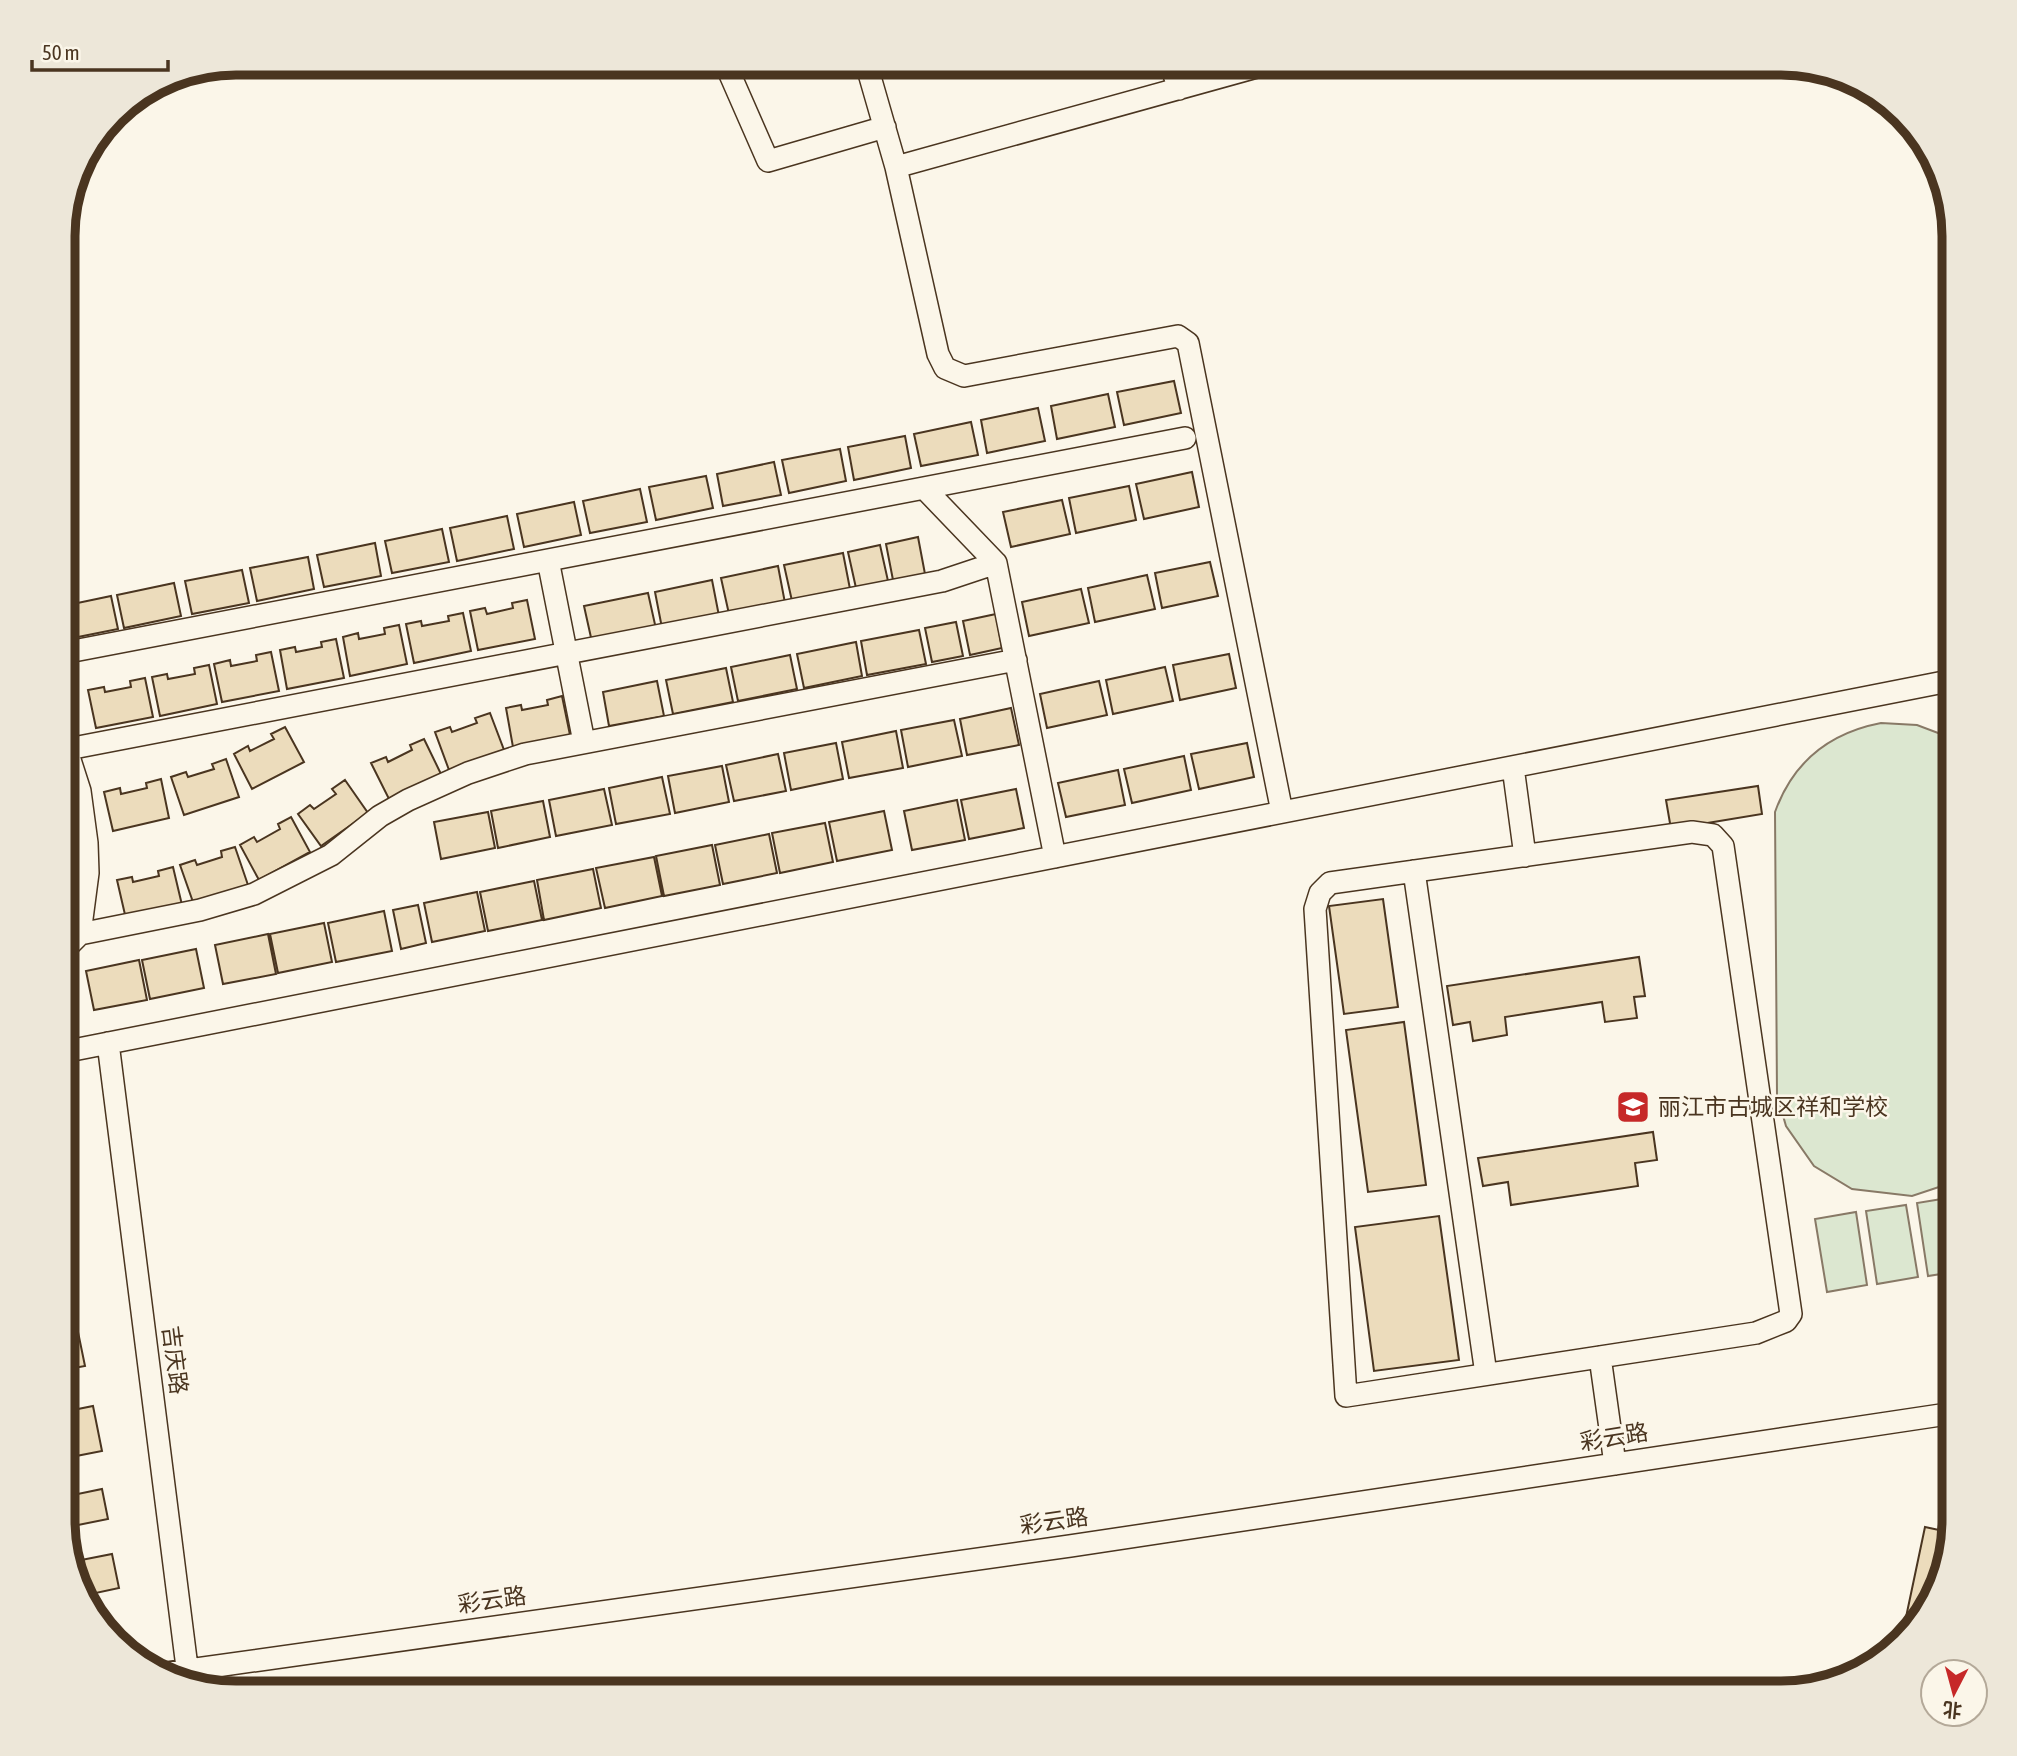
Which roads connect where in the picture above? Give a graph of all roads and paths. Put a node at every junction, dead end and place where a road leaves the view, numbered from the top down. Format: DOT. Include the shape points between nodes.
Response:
graph roads {
  1 [pos="1174,75"];
  2 [pos="1227,75"];
  3 [pos="731,76"];
  4 [pos="870,76"];
  5 [pos="1179,89"];
  6 [pos="885,127"];
  7 [pos="897,167"];
  8 [pos="1185,438"];
  9 [pos="924,488"];
  10 [pos="548,559"];
  11 [pos="996,563"];
  12 [pos="76,650"];
  13 [pos="567,654"];
  14 [pos="1016,660"];
  15 [pos="1942,682"];
  16 [pos="76,742"];
  17 [pos="584,742"];
  18 [pos="1513,767"];
  19 [pos="76,778"];
  20 [pos="1282,812"];
  21 [pos="1525,856"];
  22 [pos="1055,857"];
  23 [pos="1414,871"];
  24 [pos="80,934"];
  25 [pos="76,938"];
  26 [pos="108,1043"];
  27 [pos="76,1049"];
  28 [pos="1600,1357"];
  29 [pos="1486,1374"];
  30 [pos="1942,1415"];
  31 [pos="1615,1464"];
  32 [pos="188,1673"];
  33 [pos="196,1676"];
  1 -- 5 [label="street"];
  2 -- 5 [label="street"];
  3 -- 6 [label="street" via="768,161"];
  4 -- 6 [label="street"];
  5 -- 7 [label="street"];
  6 -- 7 [label="street"];
  7 -- 20 [label="street" via="938,354 952,372 971,375 1178,336 1188,343"];
  8 -- 9 [label="street"];
  9 -- 10 [label="street"];
  9 -- 11 [label="street"];
  10 -- 12 [label="street"];
  10 -- 13 [label="street"];
  11 -- 13 [label="street" via="942,581"];
  11 -- 14 [label="street"];
  13 -- 16 [label="street"];
  13 -- 17 [label="street"];
  14 -- 17 [label="street"];
  14 -- 22 [label="street"];
  15 -- 18 [label="street"];
  17 -- 24 [label="street" via="516,757 438,785 380,816 304,871 254,894"];
  18 -- 20 [label="street"];
  18 -- 21 [label="street"];
  19 -- 24 [label="street" via="87,843"];
  20 -- 22 [label="street"];
  21 -- 23 [label="street"];
  21 -- 28 [label="street" via="1699,832 1713,835 1723,846 1791,1314 1786,1321 1756,1333"];
  22 -- 26 [label="street"];
  23 -- 29 [label="street"];
  23 -- 29 [label="street" via="1330,883 1320,893 1315,909 1346,1395"];
  24 -- 25 [label="street"];
  26 -- 27 [label="street"];
  26 -- 32 [label="street, 吉庆路"];
  28 -- 29 [label="street"];
  28 -- 31 [label="street"];
  30 -- 31 [label="street, 彩云路"];
  31 -- 33 [label="street, 彩云路"];
}
